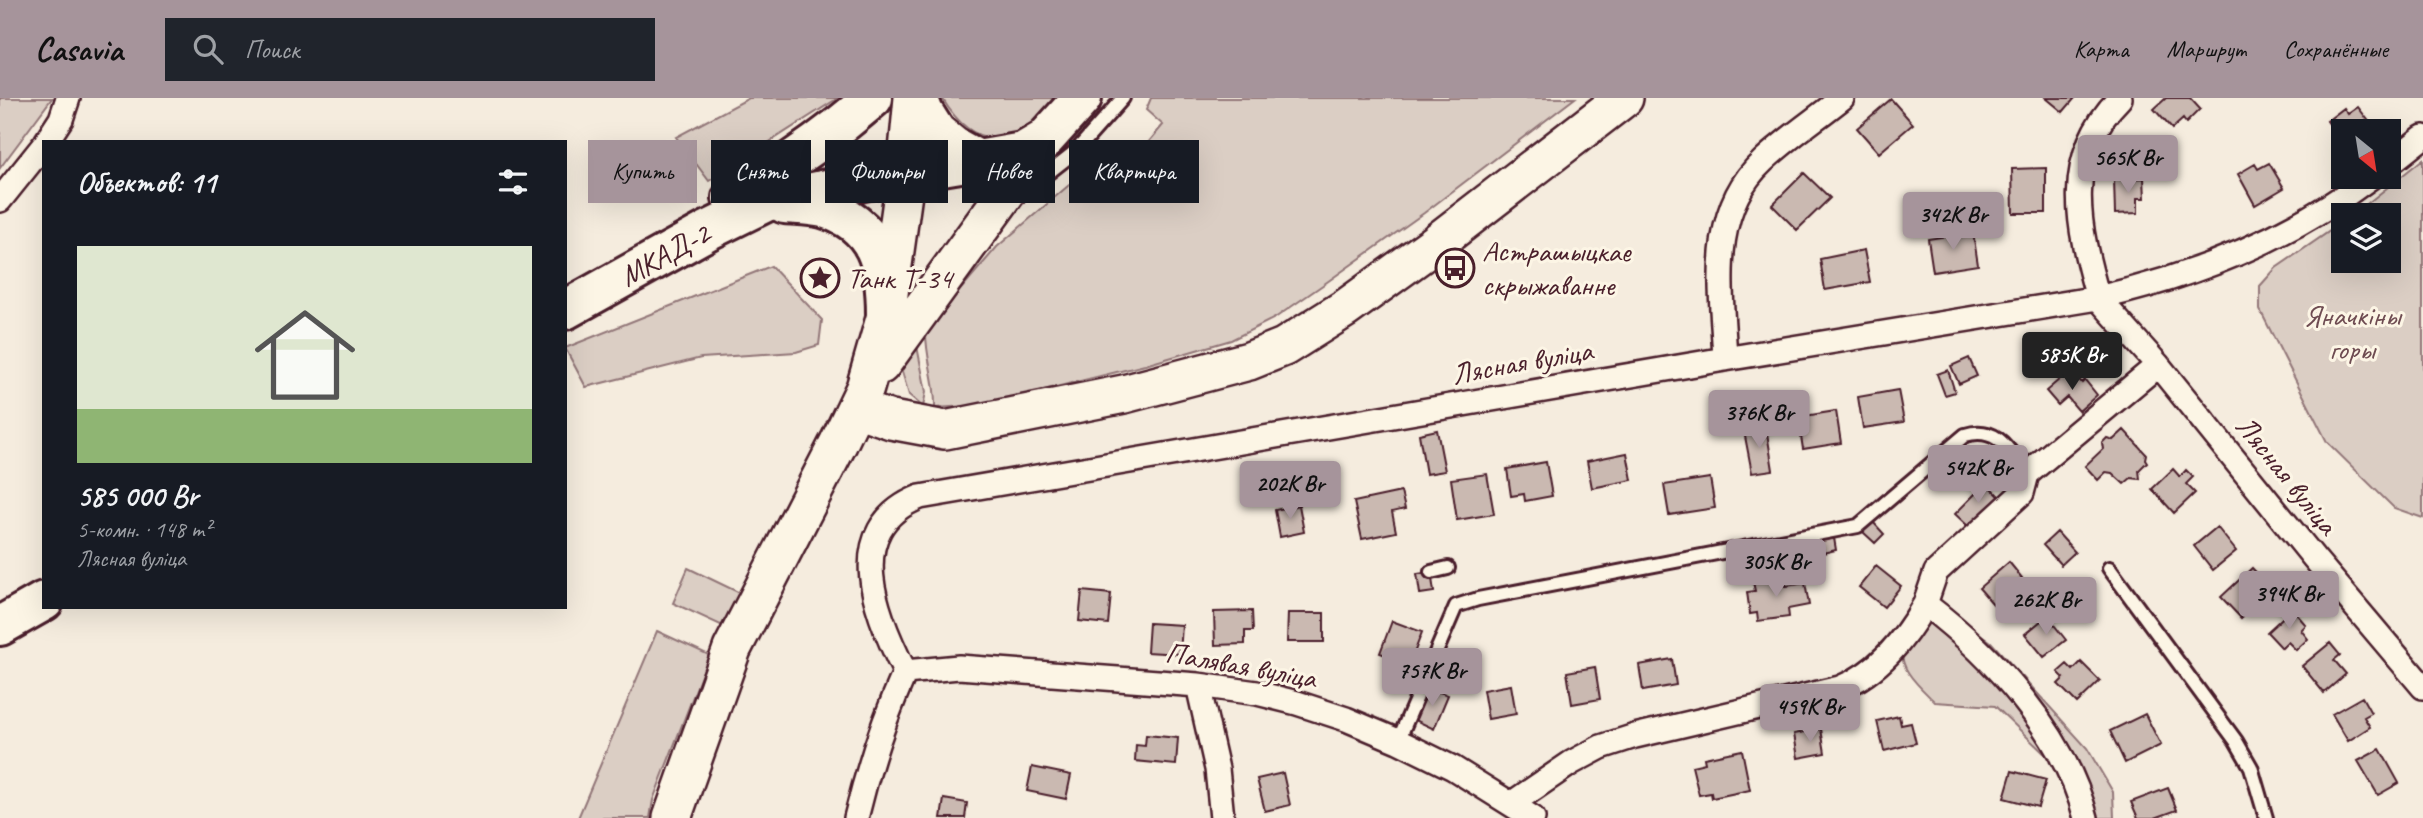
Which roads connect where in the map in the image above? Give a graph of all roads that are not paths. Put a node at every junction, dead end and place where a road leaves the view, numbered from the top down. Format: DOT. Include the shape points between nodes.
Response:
graph roads {
  1 [pos="68,98"];
  2 [pos="873,98"];
  3 [pos="916,98"];
  4 [pos="1082,98"];
  5 [pos="1122,98"];
  6 [pos="1624,98"];
  7 [pos="1842,98"];
  8 [pos="2120,98"];
  9 [pos="2423,137"];
  10 [pos="1045,139"];
  11 [pos="48,140"];
  12 [pos="910,140"];
  13 [pos="42,148"];
  14 [pos="962,151"];
  15 [pos="2401,154"];
  16 [pos="2354,189"];
  17 [pos="0,200"];
  18 [pos="764,203"];
  19 [pos="776,203"];
  20 [pos="902,203"];
  21 [pos="980,226"];
  22 [pos="567,291"];
  23 [pos="2098,298"];
  24 [pos="567,309"];
  25 [pos="886,316"];
  26 [pos="1725,359"];
  27 [pos="2158,365"];
  28 [pos="868,386"];
  29 [pos="916,426"];
  30 [pos="2027,474"];
  31 [pos="1448,568"];
  32 [pos="2109,568"];
  33 [pos="1431,572"];
  34 [pos="42,583"];
  35 [pos="42,602"];
  36 [pos="1925,604"];
  37 [pos="0,607"];
  38 [pos="0,626"];
  39 [pos="905,672"];
  40 [pos="1198,685"];
  41 [pos="2423,687"];
  42 [pos="1398,741"];
  43 [pos="1511,804"];
  44 [pos="672,818"];
  45 [pos="856,818"];
  46 [pos="1223,818"];
  47 [pos="1533,818"];
  48 [pos="2086,818"];
  49 [pos="2266,818"];
  1 -- 11 [label="street"];
  2 -- 22 [label="highway" via="772,175"];
  3 -- 12 [label="main road"];
  3 -- 14 [label="highway" via="936,132"];
  4 -- 10 [label="highway"];
  5 -- 21 [label="lane" via="1076,151"];
  6 -- 29 [label="main road" via="1436,243 1284,347 1249,361 1124,394 945,430"];
  7 -- 26 [label="street" via="1761,163 1735,199 1721,252"];
  8 -- 23 [label="street" via="2096,129 2079,181 2079,219"];
  9 -- 15 [label="street"];
  10 -- 21 [label="main road"];
  13 -- 17 [label="street"];
  16 -- 23 [label="street" via="2258,244 2134,290"];
  18 -- 24 [label="highway, МКАД-2"];
  19 -- 25 [label="highway" via="823,208 851,221 871,242 882,264"];
  20 -- 25 [label="main road"];
  21 -- 28 [label="main road"];
  23 -- 26 [label="street, Лясная вуліца"];
  23 -- 27 [label="street, Лясная вуліца"];
  25 -- 28 [label="main road"];
  26 -- 39 [label="street, Лясная вуліца" via="919,498 896,509 879,528 871,564 878,613"];
  27 -- 30 [label="street"];
  27 -- 41 [label="street, Лясная вуліца"];
  28 -- 29 [label="main road" via="891,420"];
  28 -- 29 [label="main road" via="883,379 894,406"];
  28 -- 44 [label="main road" via="732,649"];
  30 -- 36 [label="street" via="2022,493 1936,572"];
  30 -- 42 [label="lane" via="1997,437 1976,432 1965,435 1858,526 1456,606"];
  31 -- 33 [label="lane"];
  32 -- 49 [label="lane" via="2236,741 2251,767"];
  34 -- 37 [label="highway"];
  35 -- 38 [label="highway"];
  36 -- 43 [label="street" via="1911,629 1857,681 1601,747"];
  36 -- 48 [label="street" via="1986,656 2032,712 2062,752"];
  39 -- 40 [label="street, Палявая вуліца" via="959,667"];
  39 -- 45 [label="street"];
  40 -- 42 [label="street, Палявая вуліца" via="1297,703"];
  40 -- 46 [label="street"];
  42 -- 43 [label="street, Палявая вуліца"];
  43 -- 47 [label="street, Палявая вуліца"];
}
